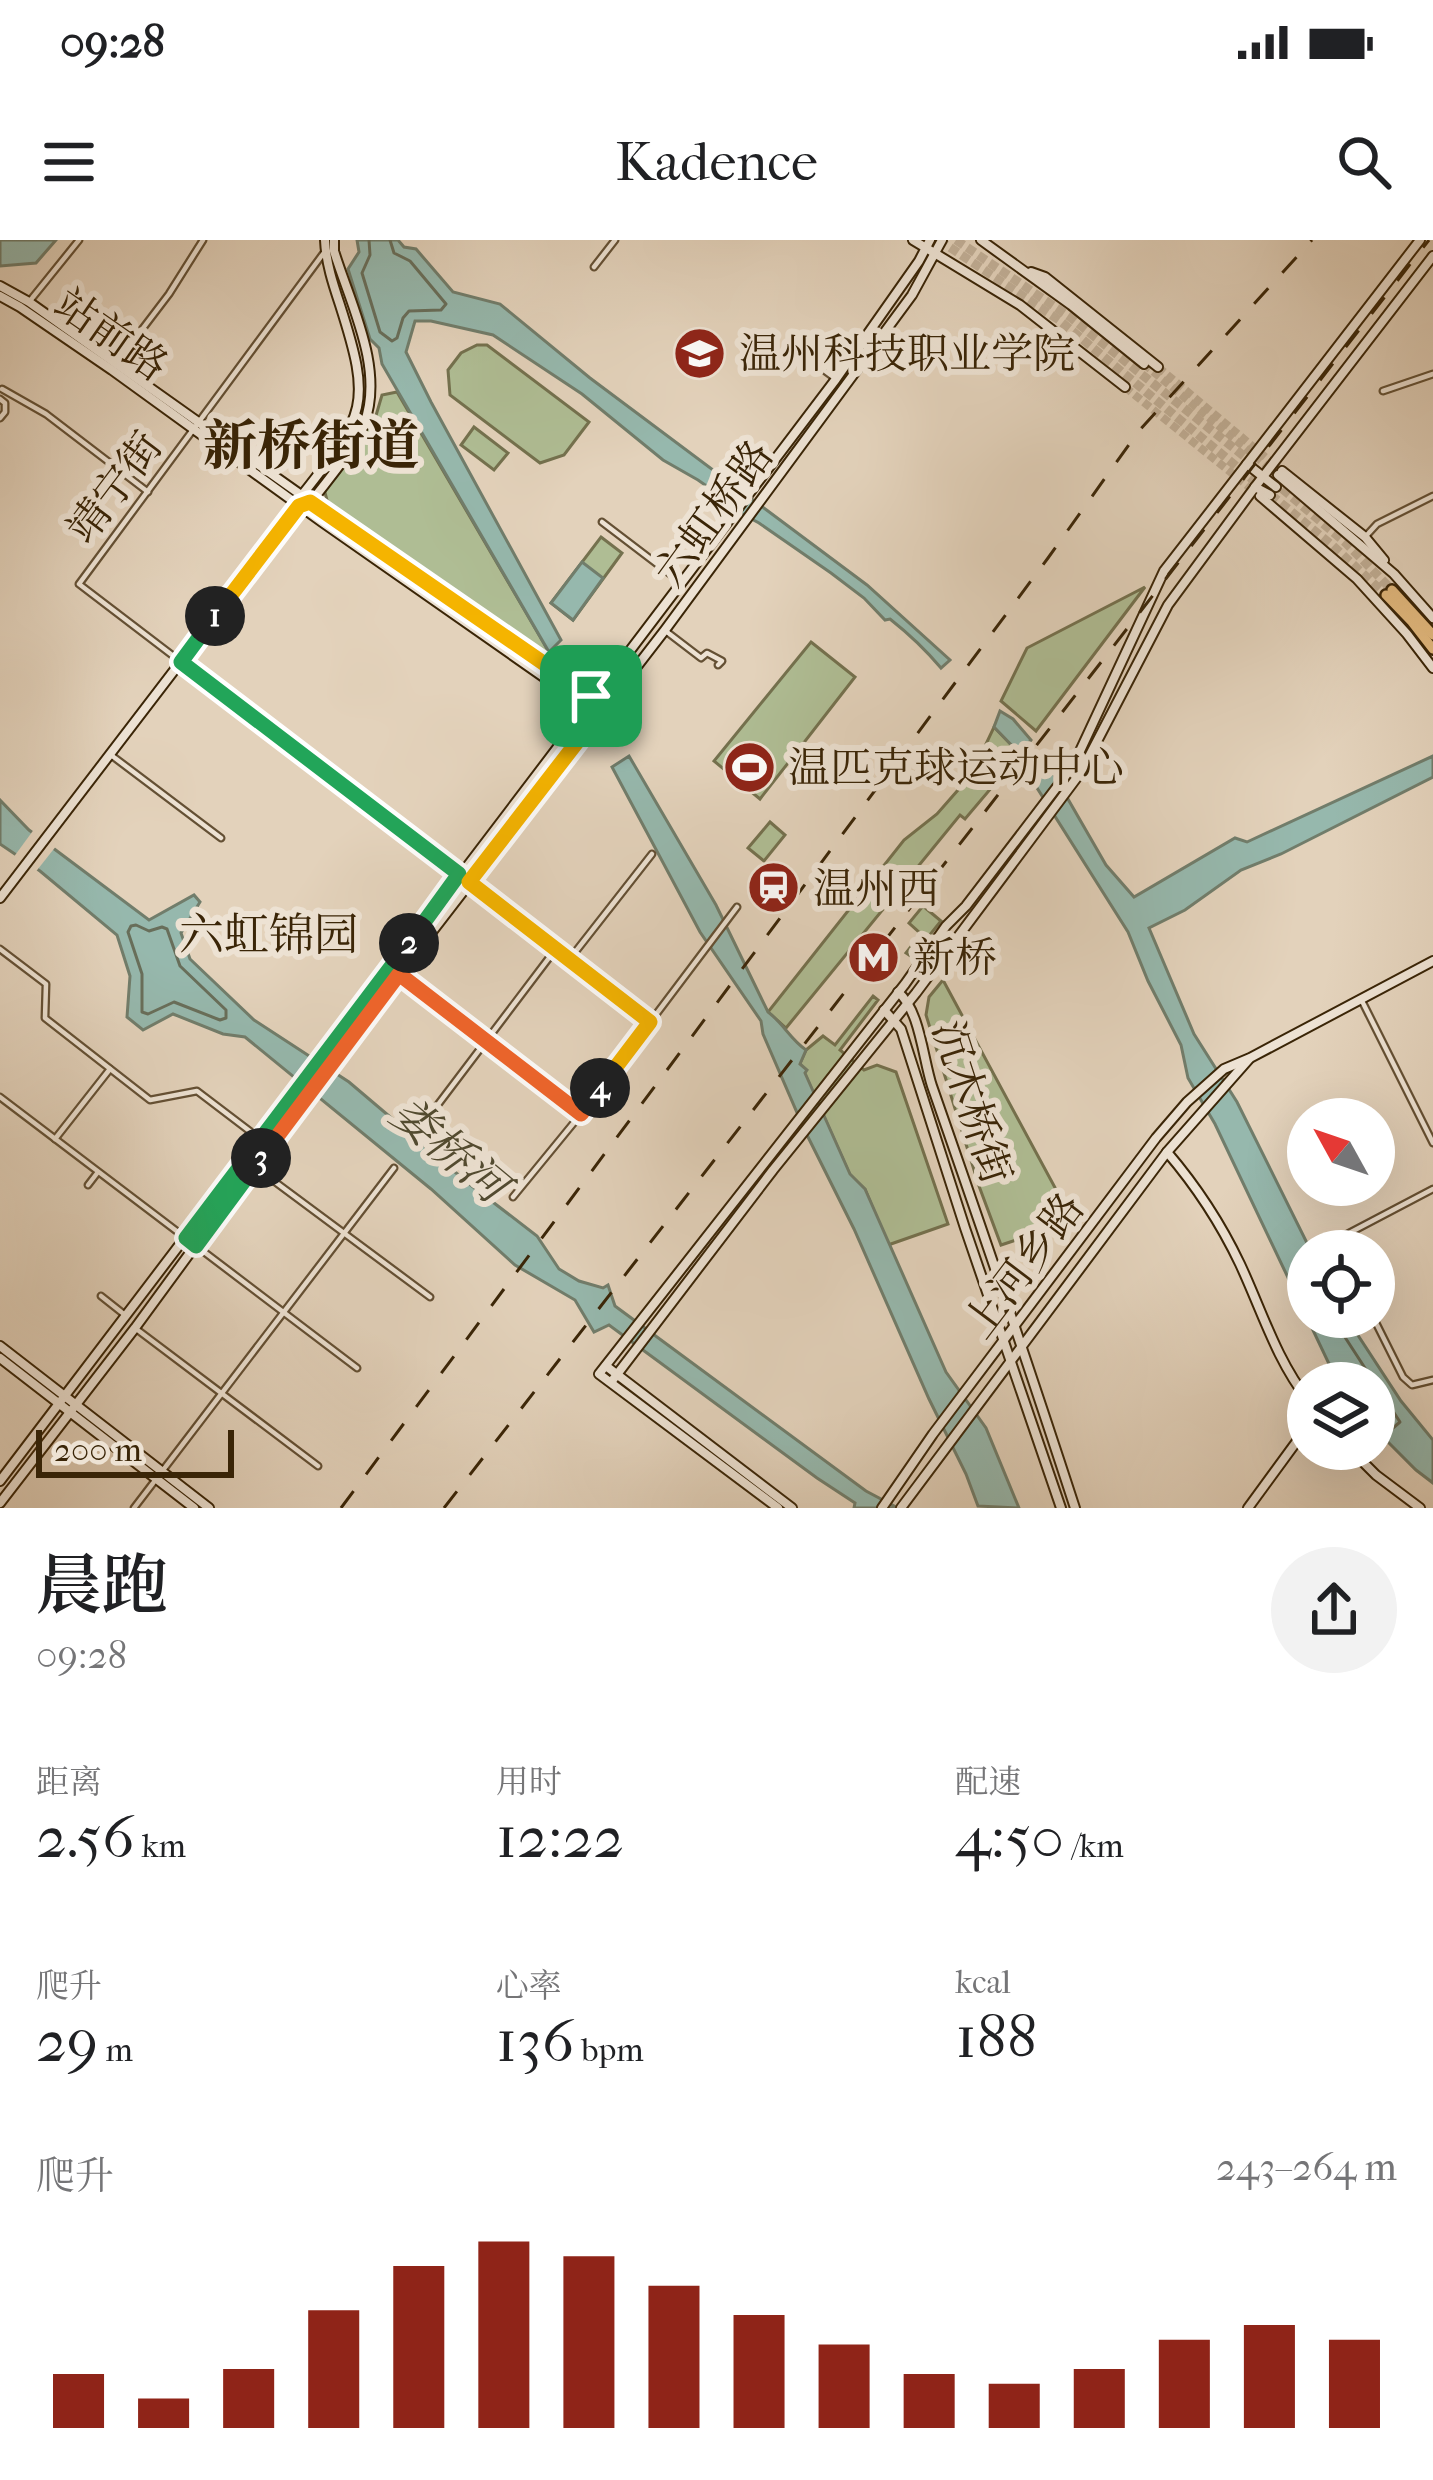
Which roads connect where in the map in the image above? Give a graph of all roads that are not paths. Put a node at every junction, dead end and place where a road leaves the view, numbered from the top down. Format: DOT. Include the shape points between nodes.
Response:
graph roads {
  1 [pos="79,240"];
  2 [pos="202,240"];
  3 [pos="325,240"];
  4 [pos="334,240"];
  5 [pos="615,240"];
  6 [pos="913,240"];
  7 [pos="942,240"];
  8 [pos="981,240"];
  9 [pos="1420,240"];
  10 [pos="928,244"];
  11 [pos="325,252"];
  12 [pos="935,254"];
  13 [pos="1433,256"];
  14 [pos="594,267"];
  15 [pos="1021,268"];
  16 [pos="0,286"];
  17 [pos="4,298"];
  18 [pos="29,302"];
  19 [pos="0,312"];
  20 [pos="794,348"];
  21 [pos="1144,364"];
  22 [pos="114,366"];
  23 [pos="1158,367"];
  24 [pos="1433,374"];
  25 [pos="836,379"];
  26 [pos="1126,387"];
  27 [pos="2,389"];
  28 [pos="1383,391"];
  29 [pos="0,399"];
  30 [pos="0,418"];
  31 [pos="197,426"];
  32 [pos="1246,464"];
  33 [pos="1261,476"];
  34 [pos="1265,491"];
  35 [pos="148,492"];
  36 [pos="1433,496"];
  37 [pos="304,501"];
  38 [pos="602,522"];
  39 [pos="1365,537"];
  40 [pos="1394,574"];
  41 [pos="682,583"];
  42 [pos="1433,618"];
  43 [pos="664,630"];
  44 [pos="1433,635"];
  45 [pos="1433,649"];
  46 [pos="181,662"];
  47 [pos="718,665"];
  48 [pos="1433,668"];
  49 [pos="591,696"];
  50 [pos="584,705"];
  51 [pos="607,707"];
  52 [pos="598,715"];
  53 [pos="110,754"];
  54 [pos="221,838"];
  55 [pos="652,854"];
  56 [pos="459,874"];
  57 [pos="469,882"];
  58 [pos="0,898"];
  59 [pos="737,907"];
  60 [pos="0,949"];
  61 [pos="555,950"];
  62 [pos="569,960"];
  63 [pos="1433,961"];
  64 [pos="399,974"];
  65 [pos="898,992"];
  66 [pos="1361,1000"];
  67 [pos="910,1001"];
  68 [pos="884,1010"];
  69 [pos="895,1019"];
  70 [pos="650,1022"];
  71 [pos="486,1041"];
  72 [pos="336,1048"];
  73 [pos="1250,1058"];
  74 [pos="110,1069"];
  75 [pos="0,1097"];
  76 [pos="292,1105"];
  77 [pos="581,1114"];
  78 [pos="421,1127"];
  79 [pos="55,1139"];
  80 [pos="260,1139"];
  81 [pos="1433,1143"];
  82 [pos="1167,1152"];
  83 [pos="255,1167"];
  84 [pos="394,1168"];
  85 [pos="98,1172"];
  86 [pos="88,1185"];
  87 [pos="1433,1190"];
  88 [pos="513,1197"];
  89 [pos="1355,1230"];
  90 [pos="344,1233"];
  91 [pos="186,1238"];
  92 [pos="196,1246"];
  93 [pos="101,1296"];
  94 [pos="430,1297"];
  95 [pos="284,1312"];
  96 [pos="127,1316"];
  97 [pos="1015,1326"];
  98 [pos="135,1328"];
  99 [pos="1384,1338"];
  100 [pos="1004,1340"];
  101 [pos="0,1346"];
  102 [pos="1022,1346"];
  103 [pos="0,1358"];
  104 [pos="1011,1361"];
  105 [pos="1287,1366"];
  106 [pos="357,1368"];
  107 [pos="615,1378"];
  108 [pos="1433,1379"];
  109 [pos="222,1392"];
  110 [pos="64,1400"];
  111 [pos="74,1408"];
  112 [pos="1287,1455"];
  113 [pos="318,1466"];
  114 [pos="1371,1470"];
  115 [pos="159,1475"];
  116 [pos="0,1481"];
  117 [pos="904,1504"];
  118 [pos="2,1505"];
  119 [pos="134,1508"];
  120 [pos="194,1508"];
  121 [pos="209,1508"];
  122 [pos="778,1508"];
  123 [pos="791,1508"];
  124 [pos="882,1508"];
  125 [pos="1061,1508"];
  126 [pos="1075,1508"];
  127 [pos="1248,1508"];
  128 [pos="1420,1508"];
  1 -- 18 [label="street"];
  2 -- 22 [label="street"];
  3 -- 11 [label="street"];
  4 -- 37 [label="street" via="365,350 370,401 356,440"];
  5 -- 14 [label="street"];
  6 -- 10 [label="street"];
  7 -- 12 [label="street, 六虹桥路"];
  8 -- 15 [label="street"];
  9 -- 32 [label="street"];
  10 -- 12 [label="street"];
  10 -- 25 [label="street, 六虹桥路"];
  11 -- 31 [label="street, 靖宁街"];
  11 -- 37 [label="street" via="361,382 349,434"];
  12 -- 26 [label="street" via="1021,304"];
  12 -- 43 [label="street, 六虹桥路"];
  13 -- 33 [label="street"];
  15 -- 21 [label="street"];
  15 -- 23 [label="street" via="1046,277"];
  16 -- 18 [label="street, 站前路"];
  17 -- 19 [label="street"];
  17 -- 22 [label="street, 站前路"];
  18 -- 22 [label="street, 站前路"];
  20 -- 25 [label="street"];
  22 -- 31 [label="street, 站前路"];
  24 -- 28 [label="street"];
  25 -- 41 [label="street, 六虹桥路"];
  27 -- 35 [label="street"];
  29 -- 30 [label="street"];
  31 -- 35 [label="street, 靖宁街"];
  31 -- 37 [label="street, 站前路"];
  32 -- 33 [label="street"];
  32 -- 65 [label="street" via="1164,571 1072,766"];
  33 -- 34 [label="street"];
  33 -- 34 [label="street"];
  34 -- 48 [label="street" via="1357,578"];
  34 -- 67 [label="street" via="1168,605 1082,772"];
  35 -- 46 [label="street, 靖宁街" via="79,584"];
  36 -- 39 [label="street"];
  37 -- 46 [label="street"];
  37 -- 49 [label="street, 站前路"];
  37 -- 50 [label="street, 站前路"];
  38 -- 41 [label="street"];
  39 -- 40 [label="street"];
  39 -- 40 [label="street" via="1280,473"];
  40 -- 42 [label="street"];
  41 -- 49 [label="street, 六虹桥路"];
  43 -- 47 [label="street"];
  43 -- 51 [label="street, 六虹桥路"];
  44 -- 45 [label="main road" via="1389,592"];
  46 -- 53 [label="street"];
  46 -- 56 [label="street"];
  49 -- 50 [label="street, 六虹桥路"];
  49 -- 51 [label="street, 站前路"];
  50 -- 52 [label="street, 站前路"];
  50 -- 56 [label="street, 六虹桥路"];
  51 -- 52 [label="street, 六虹桥路"];
  52 -- 57 [label="street, 六虹桥路"];
  53 -- 54 [label="street"];
  53 -- 58 [label="street"];
  55 -- 62 [label="street"];
  56 -- 57 [label="street"];
  56 -- 72 [label="street, 六虹桥路"];
  57 -- 61 [label="street"];
  57 -- 64 [label="street, 六虹桥路"];
  59 -- 70 [label="street"];
  60 -- 74 [label="street" via="46,984 45,1018"];
  61 -- 62 [label="street"];
  61 -- 71 [label="street"];
  62 -- 70 [label="street"];
  63 -- 66 [label="street, 上河乡路"];
  64 -- 71 [label="street"];
  64 -- 72 [label="street, 六虹桥路"];
  65 -- 67 [label="street, 沉木桥街"];
  65 -- 68 [label="street"];
  66 -- 73 [label="street, 上河乡路"];
  66 -- 81 [label="street"];
  67 -- 69 [label="street"];
  67 -- 97 [label="street, 沉木桥街"];
  68 -- 69 [label="street, 沉木桥街"];
  68 -- 107 [label="street" via="599,1374"];
  69 -- 100 [label="street, 沉木桥街"];
  69 -- 107 [label="street"];
  70 -- 77 [label="street"];
  71 -- 77 [label="street"];
  71 -- 78 [label="street"];
  72 -- 76 [label="street, 六虹桥路"];
  73 -- 82 [label="street, 上河乡路"];
  73 -- 97 [label="street, 上河乡路" via="1187,1102"];
  74 -- 79 [label="street"];
  74 -- 80 [label="street" via="150,1100 197,1091"];
  75 -- 79 [label="street"];
  76 -- 80 [label="street, 六虹桥路"];
  76 -- 83 [label="street, 六虹桥路"];
  77 -- 88 [label="street"];
  79 -- 85 [label="street"];
  80 -- 91 [label="street, 六虹桥路"];
  82 -- 102 [label="street, 上河乡路"];
  82 -- 105 [label="street" via="1219,1222"];
  83 -- 90 [label="street"];
  83 -- 92 [label="street, 六虹桥路"];
  84 -- 90 [label="street"];
  85 -- 86 [label="street"];
  85 -- 91 [label="street"];
  87 -- 89 [label="street"];
  90 -- 94 [label="street"];
  90 -- 95 [label="street"];
  91 -- 92 [label="street"];
  91 -- 96 [label="street, 六虹桥路"];
  92 -- 95 [label="street"];
  92 -- 98 [label="street, 六虹桥路"];
  93 -- 96 [label="street"];
  95 -- 106 [label="street"];
  95 -- 109 [label="street"];
  96 -- 110 [label="street, 六虹桥路"];
  97 -- 100 [label="street, 上河乡路"];
  97 -- 102 [label="street, 沉木桥街"];
  98 -- 109 [label="street"];
  98 -- 111 [label="street, 六虹桥路"];
  99 -- 108 [label="street" via="1412,1385"];
  100 -- 104 [label="street, 沉木桥街"];
  100 -- 124 [label="street, 上河乡路"];
  101 -- 110 [label="street"];
  102 -- 104 [label="street, 上河乡路"];
  102 -- 126 [label="street, 沉木桥街"];
  103 -- 110 [label="street"];
  104 -- 117 [label="street, 上河乡路"];
  104 -- 125 [label="street, 沉木桥街"];
  107 -- 122 [label="street"];
  107 -- 123 [label="street"];
  109 -- 113 [label="street"];
  109 -- 115 [label="street"];
  110 -- 111 [label="street"];
  110 -- 116 [label="street, 六虹桥路"];
  111 -- 115 [label="street"];
  111 -- 118 [label="street, 六虹桥路"];
  112 -- 127 [label="street"];
  114 -- 128 [label="street"];
  115 -- 119 [label="street"];
  115 -- 120 [label="street"];
  115 -- 121 [label="street"];
}
